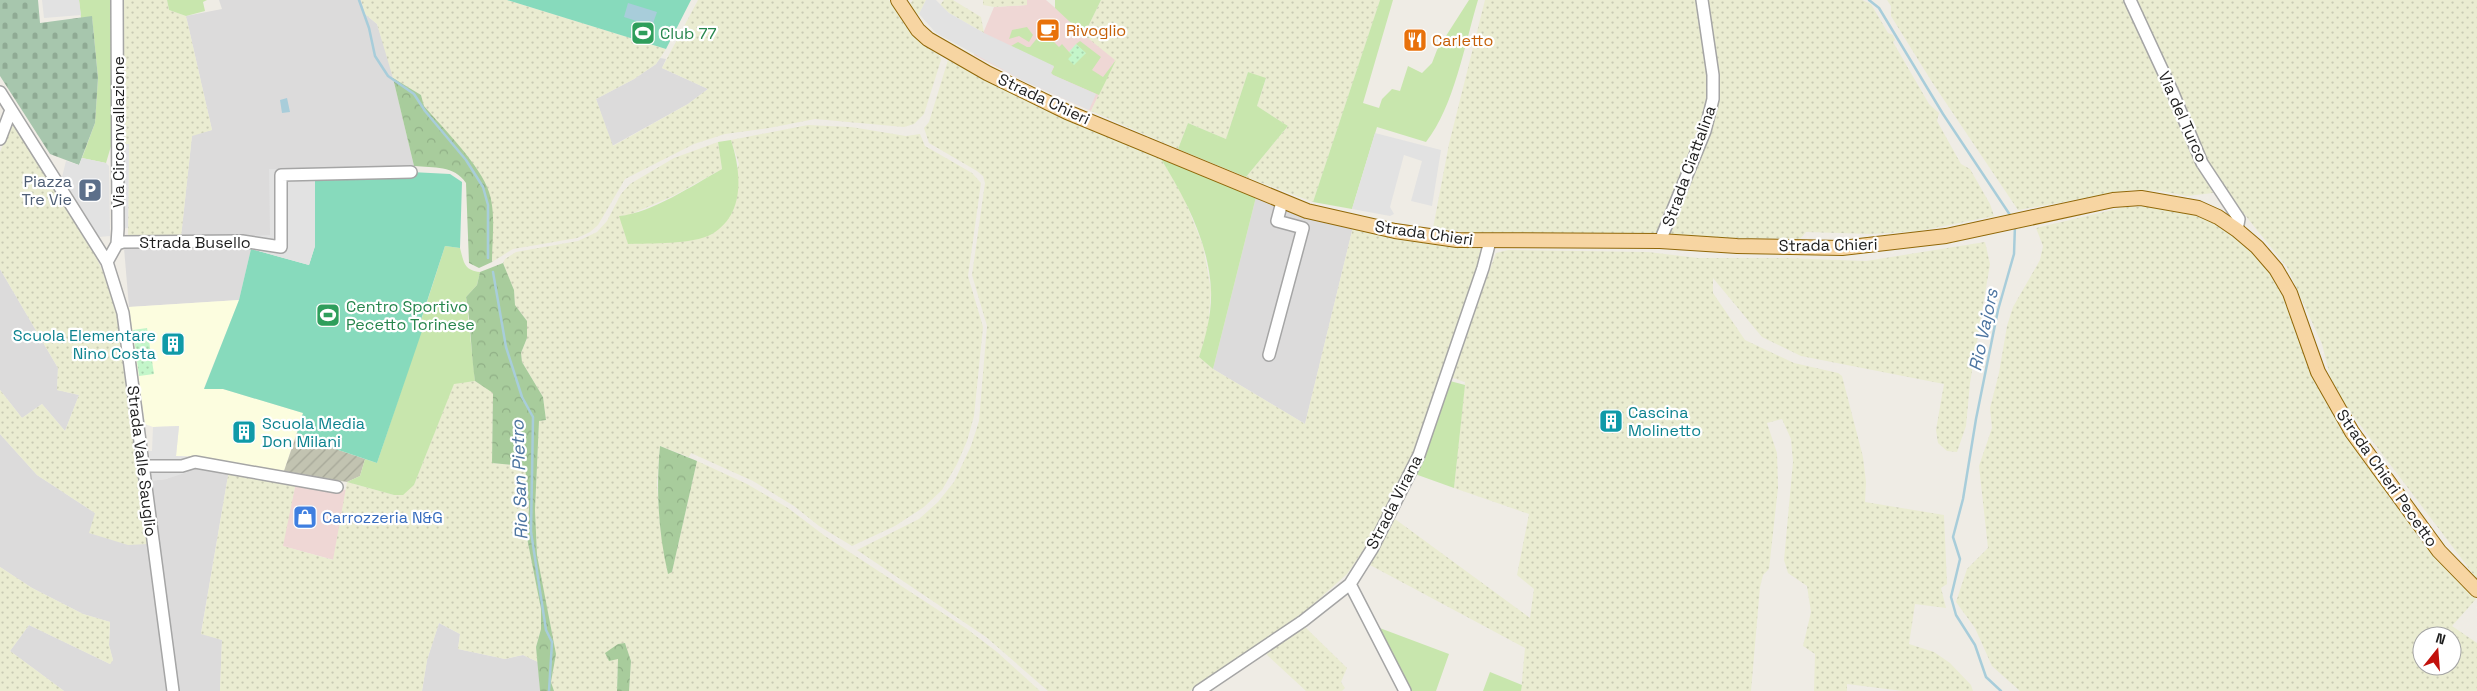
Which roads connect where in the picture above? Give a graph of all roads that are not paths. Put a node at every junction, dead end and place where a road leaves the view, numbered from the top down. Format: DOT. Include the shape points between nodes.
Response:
graph roads {
  1 [pos="117,0"];
  2 [pos="898,0"];
  3 [pos="1702,0"];
  4 [pos="2130,0"];
  5 [pos="0,92"];
  6 [pos="11,110"];
  7 [pos="0,140"];
  8 [pos="411,172"];
  9 [pos="1282,202"];
  10 [pos="2011,222"];
  11 [pos="2236,230"];
  12 [pos="1490,241"];
  13 [pos="1660,241"];
  14 [pos="117,244"];
  15 [pos="107,262"];
  16 [pos="1269,355"];
  17 [pos="144,466"];
  18 [pos="337,487"];
  19 [pos="1350,584"];
  20 [pos="2477,590"];
  21 [pos="173,691"];
  22 [pos="1200,691"];
  23 [pos="1405,691"];
  1 -- 14 [label="street, Via Circonvallazione"];
  2 -- 9 [label="main road, Strada Chieri" via="928,39 987,73 1067,112"];
  3 -- 13 [label="street, Strada Ciattalina" via="1713,75 1713,99 1705,131"];
  4 -- 11 [label="street, Via del Turco" via="2174,93 2202,163 2239,219"];
  5 -- 6 [label="street, Strada Valle Sauglio"];
  6 -- 7 [label="street"];
  6 -- 15 [label="street, Strada Valle Sauglio"];
  8 -- 14 [label="street, Strada Busello" via="281,175 281,247 242,241"];
  9 -- 12 [label="main road, Strada Chieri" via="1307,212 1374,228 1457,240"];
  9 -- 16 [label="street" via="1277,222 1303,228"];
  10 -- 11 [label="main road, Strada Chieri Pecetto" via="2112,200 2141,198 2198,208"];
  10 -- 13 [label="main road, Strada Chieri" via="1946,236 1842,248"];
  11 -- 20 [label="main road, Strada Chieri Pecetto" via="2276,269 2290,293 2318,372 2352,432 2439,551"];
  12 -- 13 [label="main road, Strada Chieri"];
  12 -- 19 [label="street, Strada Virana" via="1484,268 1419,455 1372,549"];
  14 -- 15 [label="street, Via Circonvallazione"];
  15 -- 17 [label="street, Strada Valle Sauglio" via="123,313"];
  17 -- 18 [label="street" via="182,466 195,462"];
  17 -- 21 [label="street, Strada Valle Sauglio"];
  19 -- 22 [label="street, Strada Virana" via="1303,621"];
  19 -- 23 [label="street"];
}
